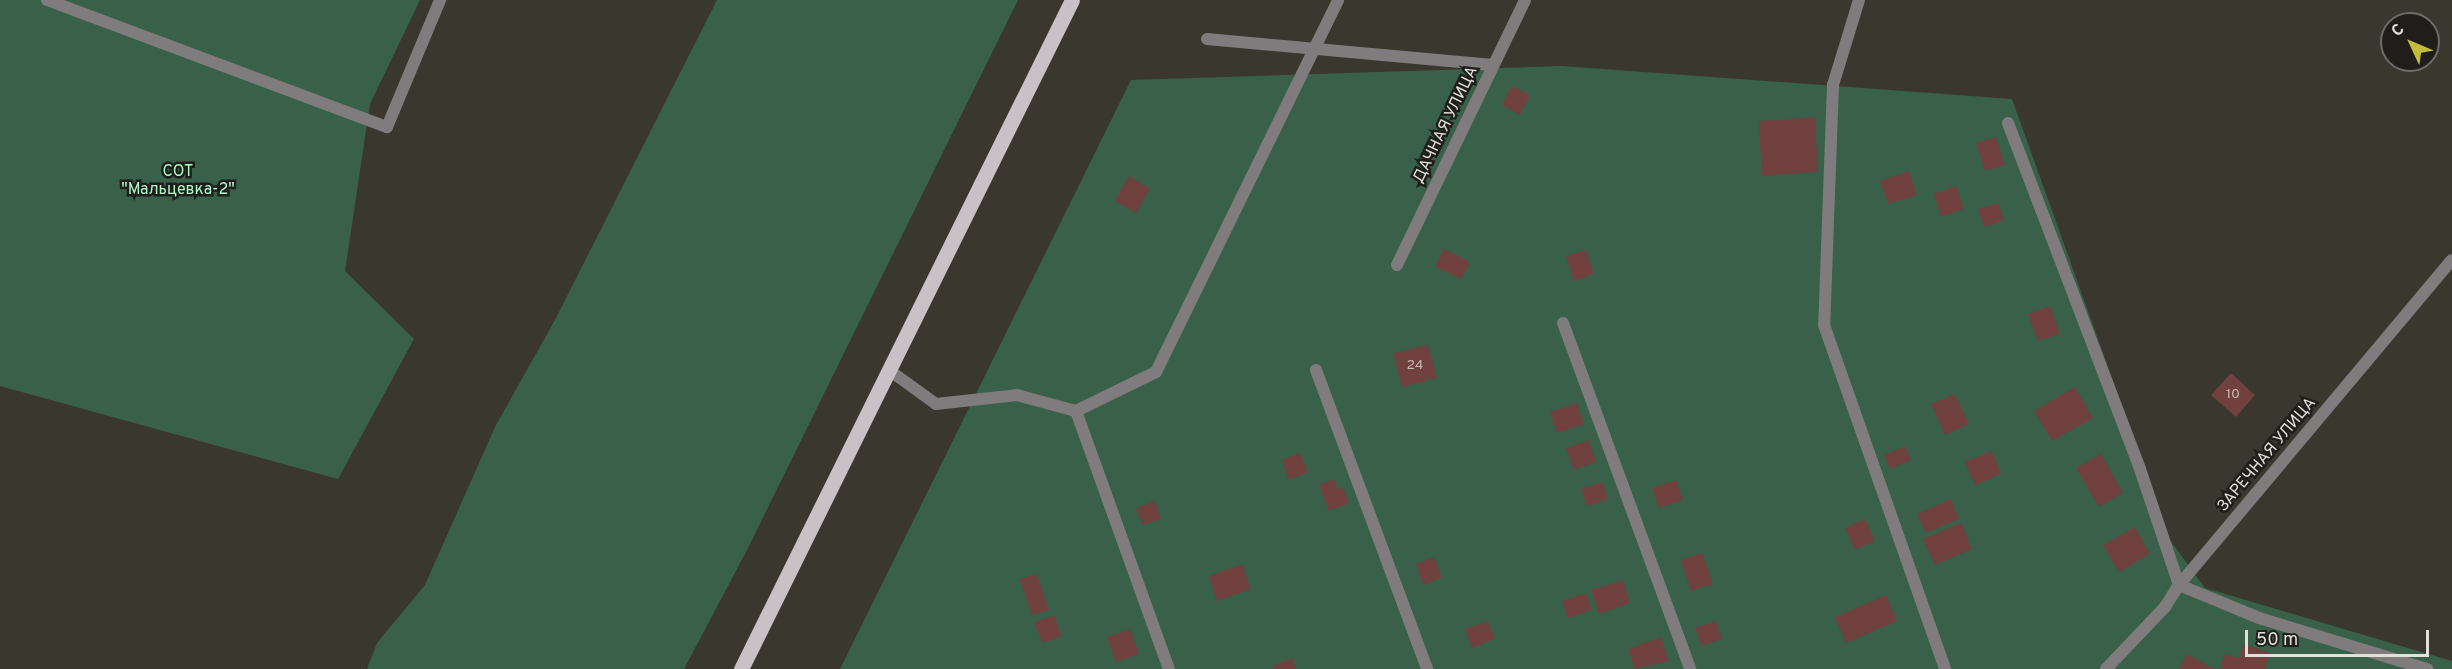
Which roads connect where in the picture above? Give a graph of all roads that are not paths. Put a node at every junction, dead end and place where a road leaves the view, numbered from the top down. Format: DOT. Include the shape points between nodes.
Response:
graph roads {
  1 [pos="47,0"];
  2 [pos="440,0"];
  3 [pos="1072,0"];
  4 [pos="1338,0"];
  5 [pos="1525,0"];
  6 [pos="1858,0"];
  7 [pos="1207,39"];
  8 [pos="1314,49"];
  9 [pos="1493,65"];
  10 [pos="2008,123"];
  11 [pos="2452,260"];
  12 [pos="1397,265"];
  13 [pos="1563,323"];
  14 [pos="889,370"];
  15 [pos="1316,370"];
  16 [pos="1076,411"];
  17 [pos="2179,585"];
  18 [pos="741,669"];
  19 [pos="1170,669"];
  20 [pos="1427,669"];
  21 [pos="1690,669"];
  22 [pos="1945,669"];
  23 [pos="2106,669"];
  24 [pos="2427,669"];
  1 -- 2 [label="street" via="387,127"];
  3 -- 14 [label="main road"];
  4 -- 8 [label="street"];
  5 -- 9 [label="street, ДАЧНАЯ УЛИЦА"];
  6 -- 22 [label="street" via="1833,84 1824,325"];
  7 -- 8 [label="street"];
  8 -- 9 [label="street"];
  8 -- 16 [label="street" via="1156,372"];
  9 -- 12 [label="street, ДАЧНАЯ УЛИЦА"];
  10 -- 17 [label="street" via="2140,469"];
  11 -- 17 [label="street, ЗАРЕЧНАЯ УЛИЦА"];
  13 -- 21 [label="street"];
  14 -- 16 [label="street" via="936,404 1017,395"];
  14 -- 18 [label="main road"];
  15 -- 20 [label="street"];
  16 -- 19 [label="street"];
  17 -- 23 [label="street, ЗАРЕЧНАЯ УЛИЦА" via="2165,607"];
  17 -- 24 [label="street" via="2259,618"];
}
